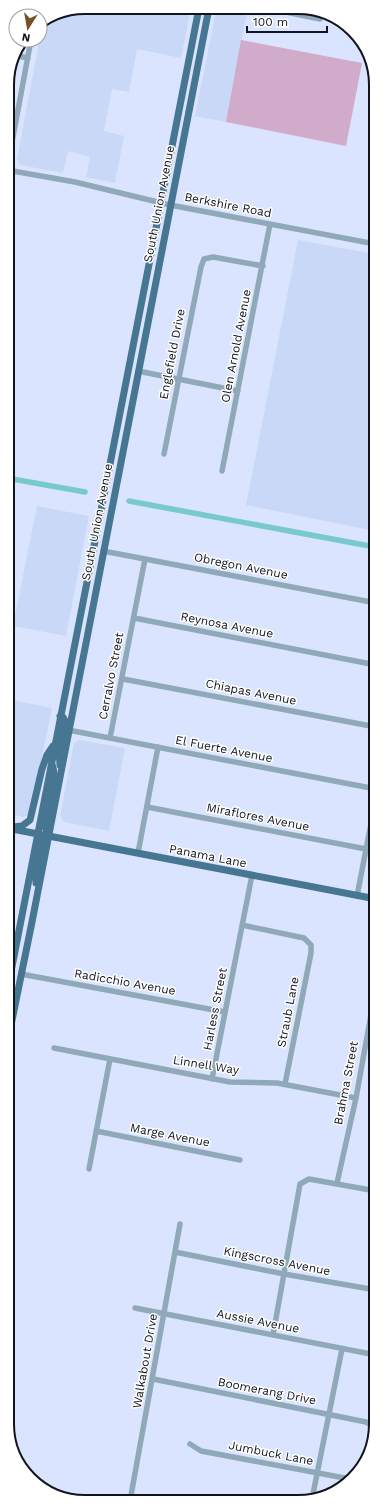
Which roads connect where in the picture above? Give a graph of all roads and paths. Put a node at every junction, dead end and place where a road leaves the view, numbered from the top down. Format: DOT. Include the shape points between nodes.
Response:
graph roads {
  1 [pos="198,14"];
  2 [pos="208,14"];
  3 [pos="295,14"];
  4 [pos="320,19"];
  5 [pos="30,48"];
  6 [pos="20,56"];
  7 [pos="28,58"];
  8 [pos="15,124"];
  9 [pos="14,130"];
  10 [pos="14,171"];
  11 [pos="160,202"];
  12 [pos="170,205"];
  13 [pos="270,224"];
  14 [pos="369,243"];
  15 [pos="263,266"];
  16 [pos="138,371"];
  17 [pos="178,379"];
  18 [pos="238,391"];
  19 [pos="164,454"];
  20 [pos="222,471"];
  21 [pos="103,551"];
  22 [pos="145,559"];
  23 [pos="369,602"];
  24 [pos="134,618"];
  25 [pos="369,664"];
  26 [pos="123,679"];
  27 [pos="60,716"];
  28 [pos="369,726"];
  29 [pos="68,730"];
  30 [pos="110,738"];
  31 [pos="55,742"];
  32 [pos="158,747"];
  33 [pos="51,762"];
  34 [pos="61,771"];
  35 [pos="369,788"];
  36 [pos="147,807"];
  37 [pos="14,827"];
  38 [pos="14,829"];
  39 [pos="37,834"];
  40 [pos="369,834"];
  41 [pos="48,836"];
  42 [pos="366,849"];
  43 [pos="138,853"];
  44 [pos="252,875"];
  45 [pos="37,895"];
  46 [pos="357,896"];
  47 [pos="369,898"];
  48 [pos="242,925"];
  49 [pos="14,955"];
  50 [pos="20,974"];
  51 [pos="14,1007"];
  52 [pos="225,1012"];
  53 [pos="369,1026"];
  54 [pos="54,1048"];
  55 [pos="110,1059"];
  56 [pos="212,1079"];
  57 [pos="286,1084"];
  58 [pos="356,1098"];
  59 [pos="96,1131"];
  60 [pos="240,1160"];
  61 [pos="89,1169"];
  62 [pos="337,1183"];
  63 [pos="369,1190"];
  64 [pos="180,1224"];
  65 [pos="175,1252"];
  66 [pos="284,1274"];
  67 [pos="369,1289"];
  68 [pos="135,1308"];
  69 [pos="165,1314"];
  70 [pos="273,1335"];
  71 [pos="342,1349"];
  72 [pos="369,1354"];
  73 [pos="153,1379"];
  74 [pos="329,1415"];
  75 [pos="369,1424"];
  76 [pos="190,1444"];
  77 [pos="317,1473"];
  78 [pos="344,1478"];
  79 [pos="313,1494"];
  80 [pos="131,1495"];
  1 -- 11 [label="main road, South Union Avenue"];
  2 -- 12 [label="main road, South Union Avenue"];
  3 -- 4 [label="street"];
  5 -- 7 [label="street"];
  6 -- 7 [label="street"];
  7 -- 8 [label="street"];
  8 -- 9 [label="street"];
  10 -- 11 [label="street, Berkshire Road" via="75,182"];
  11 -- 12 [label="street, Berkshire Road"];
  11 -- 27 [label="main road, South Union Avenue"];
  12 -- 13 [label="street, Berkshire Road"];
  12 -- 16 [label="main road, South Union Avenue"];
  13 -- 14 [label="street, Berkshire Road"];
  13 -- 15 [label="street, Olen Arnold Avenue"];
  15 -- 17 [label="street, Englefield Drive" via="213,257 204,258"];
  15 -- 18 [label="street, Olen Arnold Avenue"];
  16 -- 17 [label="street"];
  16 -- 21 [label="main road, South Union Avenue"];
  17 -- 18 [label="street"];
  17 -- 19 [label="street, Englefield Drive"];
  18 -- 20 [label="street, Olen Arnold Avenue"];
  21 -- 22 [label="street, Obregon Avenue"];
  21 -- 29 [label="main road, South Union Avenue"];
  22 -- 23 [label="street, Obregon Avenue"];
  22 -- 24 [label="street"];
  24 -- 25 [label="street, Reynosa Avenue"];
  24 -- 26 [label="street, Cerralvo Street"];
  26 -- 28 [label="street, Chiapas Avenue"];
  26 -- 30 [label="street, Cerralvo Street"];
  27 -- 31 [label="main road, South Union Avenue"];
  27 -- 34 [label="main road" via="64,721 59,754"];
  29 -- 30 [label="street, El Fuerte Avenue"];
  29 -- 34 [label="main road, South Union Avenue"];
  30 -- 32 [label="street, El Fuerte Avenue"];
  31 -- 33 [label="main road, South Union Avenue"];
  31 -- 37 [label="main road" via="42,769 30,820 22,826"];
  32 -- 35 [label="street, El Fuerte Avenue"];
  32 -- 36 [label="street"];
  33 -- 39 [label="main road, South Union Avenue"];
  33 -- 41 [label="main road" via="54,775 45,824"];
  34 -- 41 [label="main road, South Union Avenue"];
  36 -- 42 [label="street, Miraflores Avenue"];
  36 -- 43 [label="street"];
  38 -- 39 [label="main road, Panama Lane"];
  39 -- 41 [label="main road, Panama Lane"];
  39 -- 45 [label="main road" via="42,839 42,844 36,873"];
  39 -- 49 [label="main road, South Union Avenue"];
  40 -- 42 [label="street"];
  41 -- 43 [label="main road, Panama Lane"];
  41 -- 45 [label="main road, South Union Avenue"];
  42 -- 46 [label="street"];
  43 -- 44 [label="main road, Panama Lane"];
  44 -- 46 [label="main road, Panama Lane"];
  44 -- 48 [label="street, Harless Street"];
  45 -- 50 [label="main road, South Union Avenue"];
  46 -- 47 [label="main road, Panama Lane"];
  48 -- 52 [label="street, Harless Street"];
  48 -- 57 [label="street, Straub Lane" via="304,938 312,945"];
  50 -- 51 [label="main road, South Union Avenue"];
  50 -- 52 [label="street, Radicchio Avenue"];
  52 -- 56 [label="street, Harless Street"];
  53 -- 58 [label="street, Brahma Street"];
  54 -- 55 [label="street, Linnell Way"];
  55 -- 56 [label="street, Linnell Way"];
  55 -- 59 [label="street"];
  56 -- 57 [label="street, Linnell Way"];
  57 -- 58 [label="street, Linnell Way"];
  58 -- 62 [label="street, Brahma Street"];
  59 -- 60 [label="street, Marge Avenue"];
  59 -- 61 [label="street"];
  62 -- 63 [label="street"];
  62 -- 66 [label="street" via="309,1179 300,1184"];
  64 -- 65 [label="street, Walkabout Drive"];
  65 -- 66 [label="street, Kingscross Avenue"];
  65 -- 69 [label="street, Walkabout Drive"];
  66 -- 67 [label="street, Kingscross Avenue"];
  66 -- 70 [label="street"];
  68 -- 69 [label="street, Aussie Avenue"];
  69 -- 70 [label="street, Aussie Avenue"];
  69 -- 73 [label="street, Walkabout Drive"];
  70 -- 71 [label="street, Aussie Avenue"];
  71 -- 72 [label="street, Aussie Avenue"];
  71 -- 74 [label="street"];
  73 -- 74 [label="street, Boomerang Drive"];
  73 -- 80 [label="street, Walkabout Drive"];
  74 -- 75 [label="street, Boomerang Drive"];
  74 -- 77 [label="street"];
  76 -- 77 [label="street, Jumbuck Lane" via="200,1450"];
  77 -- 78 [label="street, Jumbuck Lane"];
  77 -- 79 [label="street"];
}
